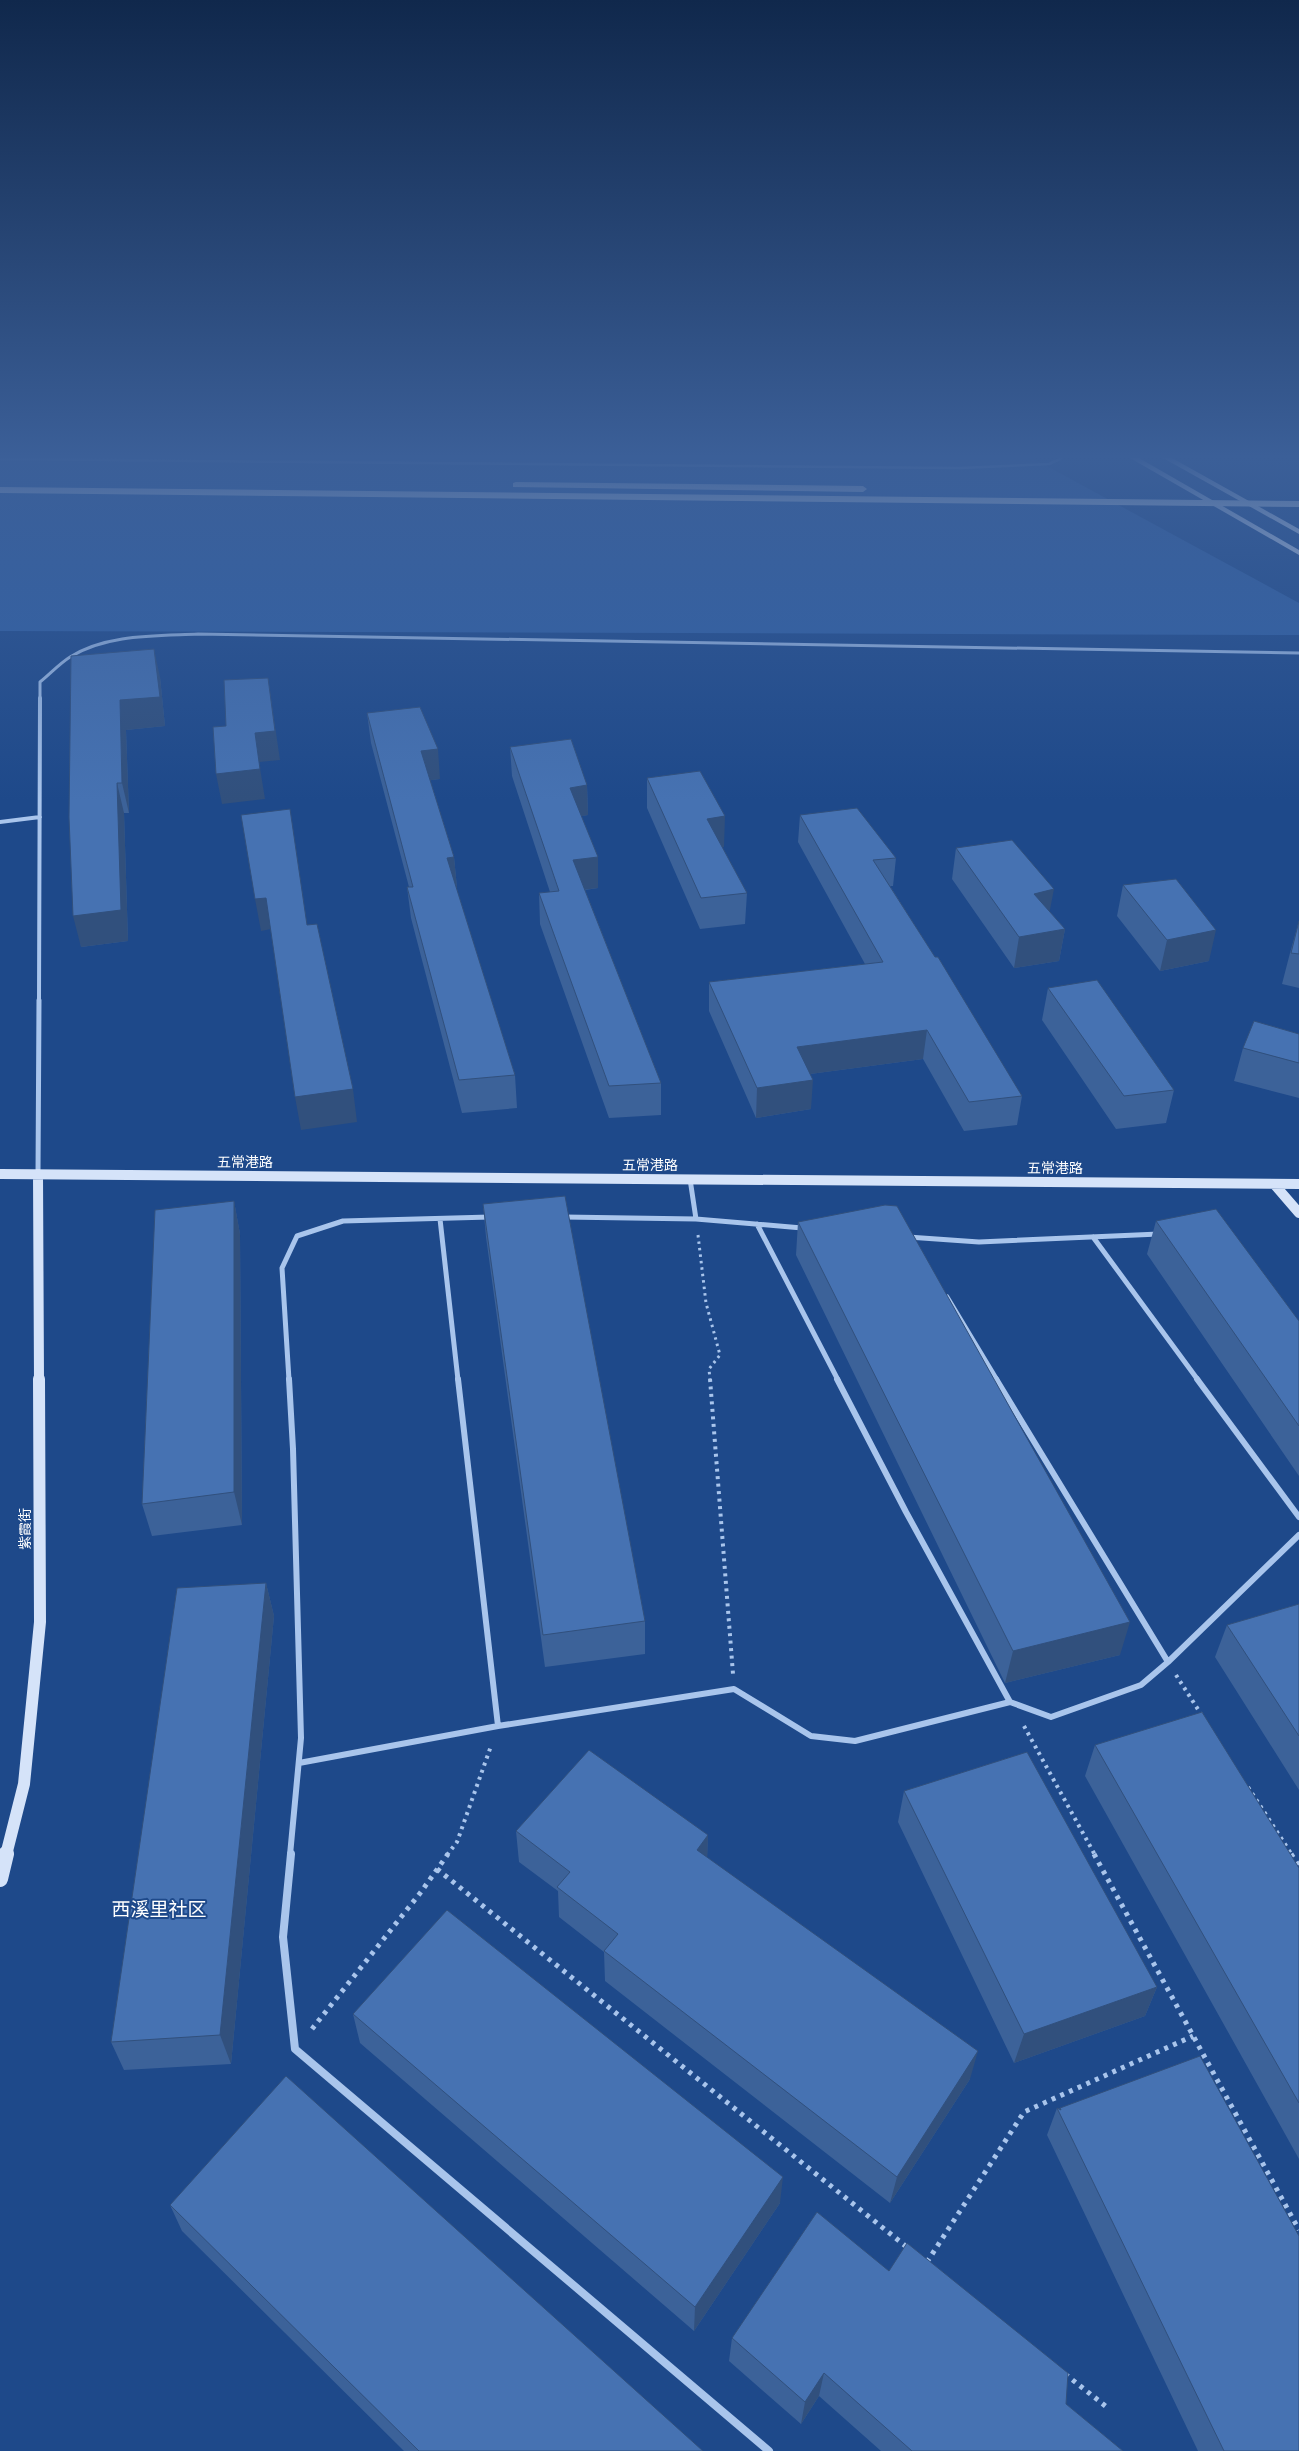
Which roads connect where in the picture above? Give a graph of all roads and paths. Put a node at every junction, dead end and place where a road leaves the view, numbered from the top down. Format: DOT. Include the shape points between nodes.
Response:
graph roads {
  1 [pos="1299,654"];
  2 [pos="40,817"];
  3 [pos="0,822"];
  4 [pos="0,1174"];
  5 [pos="38,1174"];
  6 [pos="690,1179"];
  7 [pos="1274,1184"];
  8 [pos="1299,1184"];
  9 [pos="1299,1213"];
  10 [pos="496,1217"];
  11 [pos="553,1217"];
  12 [pos="440,1219"];
  13 [pos="696,1219"];
  14 [pos="757,1224"];
  15 [pos="805,1228"];
  16 [pos="1168,1233"];
  17 [pos="901,1236"];
  18 [pos="911,1237"];
  19 [pos="1094,1237"];
  20 [pos="916,1246"];
  21 [pos="942,1288"];
  22 [pos="1299,1517"];
  23 [pos="1299,1535"];
  24 [pos="1168,1662"];
  25 [pos="734,1689"];
  26 [pos="1010,1702"];
  27 [pos="1205,1719"];
  28 [pos="498,1726"];
  29 [pos="300,1763"];
  30 [pos="1247,1784"];
  31 [pos="1299,1866"];
  32 [pos="437,1869"];
  33 [pos="0,1879"];
  34 [pos="1193,2036"];
  35 [pos="295,2049"];
  36 [pos="1299,2230"];
  37 [pos="913,2252"];
  38 [pos="920,2257"];
  39 [pos="927,2263"];
  40 [pos="934,2269"];
  41 [pos="1063,2372"];
  42 [pos="1108,2408"];
  43 [pos="769,2451"];
  1 -- 2 [label="street" via="198,634 155,636 112,642 73,654 40,682"];
  2 -- 3 [label="street"];
  2 -- 5 [label="street"];
  4 -- 5 [label="street, 五常港路"];
  5 -- 6 [label="street, 五常港路"];
  5 -- 33 [label="street, 紫霞街" via="40,1622 24,1784"];
  6 -- 7 [label="street, 五常港路"];
  6 -- 13 [label="street"];
  7 -- 8 [label="street, 五常港路"];
  7 -- 9 [label="street"];
  10 -- 12 [label="street"];
  11 -- 13 [label="street"];
  12 -- 28 [label="street"];
  12 -- 29 [label="street" via="343,1222 297,1236 282,1268 293,1448"];
  13 -- 14 [label="street"];
  13 -- 25 [label="path" via="706,1303 720,1355 709,1369"];
  14 -- 15 [label="street"];
  14 -- 26 [label="street" via="906,1512"];
  16 -- 19 [label="street"];
  17 -- 18 [label="street"];
  18 -- 19 [label="street" via="979,1242"];
  18 -- 20 [label="street"];
  19 -- 22 [label="street"];
  21 -- 24 [label="street"];
  23 -- 24 [label="street"];
  24 -- 26 [label="street" via="1141,1685 1051,1717"];
  24 -- 27 [label="path"];
  25 -- 26 [label="street" via="811,1736 855,1741"];
  25 -- 28 [label="street"];
  26 -- 34 [label="path"];
  28 -- 29 [label="street"];
  28 -- 32 [label="path" via="456,1842"];
  29 -- 35 [label="street" via="283,1937"];
  30 -- 31 [label="path"];
  32 -- 35 [label="path"];
  32 -- 37 [label="path"];
  34 -- 36 [label="path"];
  34 -- 39 [label="path" via="1024,2112"];
  35 -- 43 [label="street"];
  38 -- 39 [label="path"];
  39 -- 40 [label="path"];
  41 -- 42 [label="path"];
}
